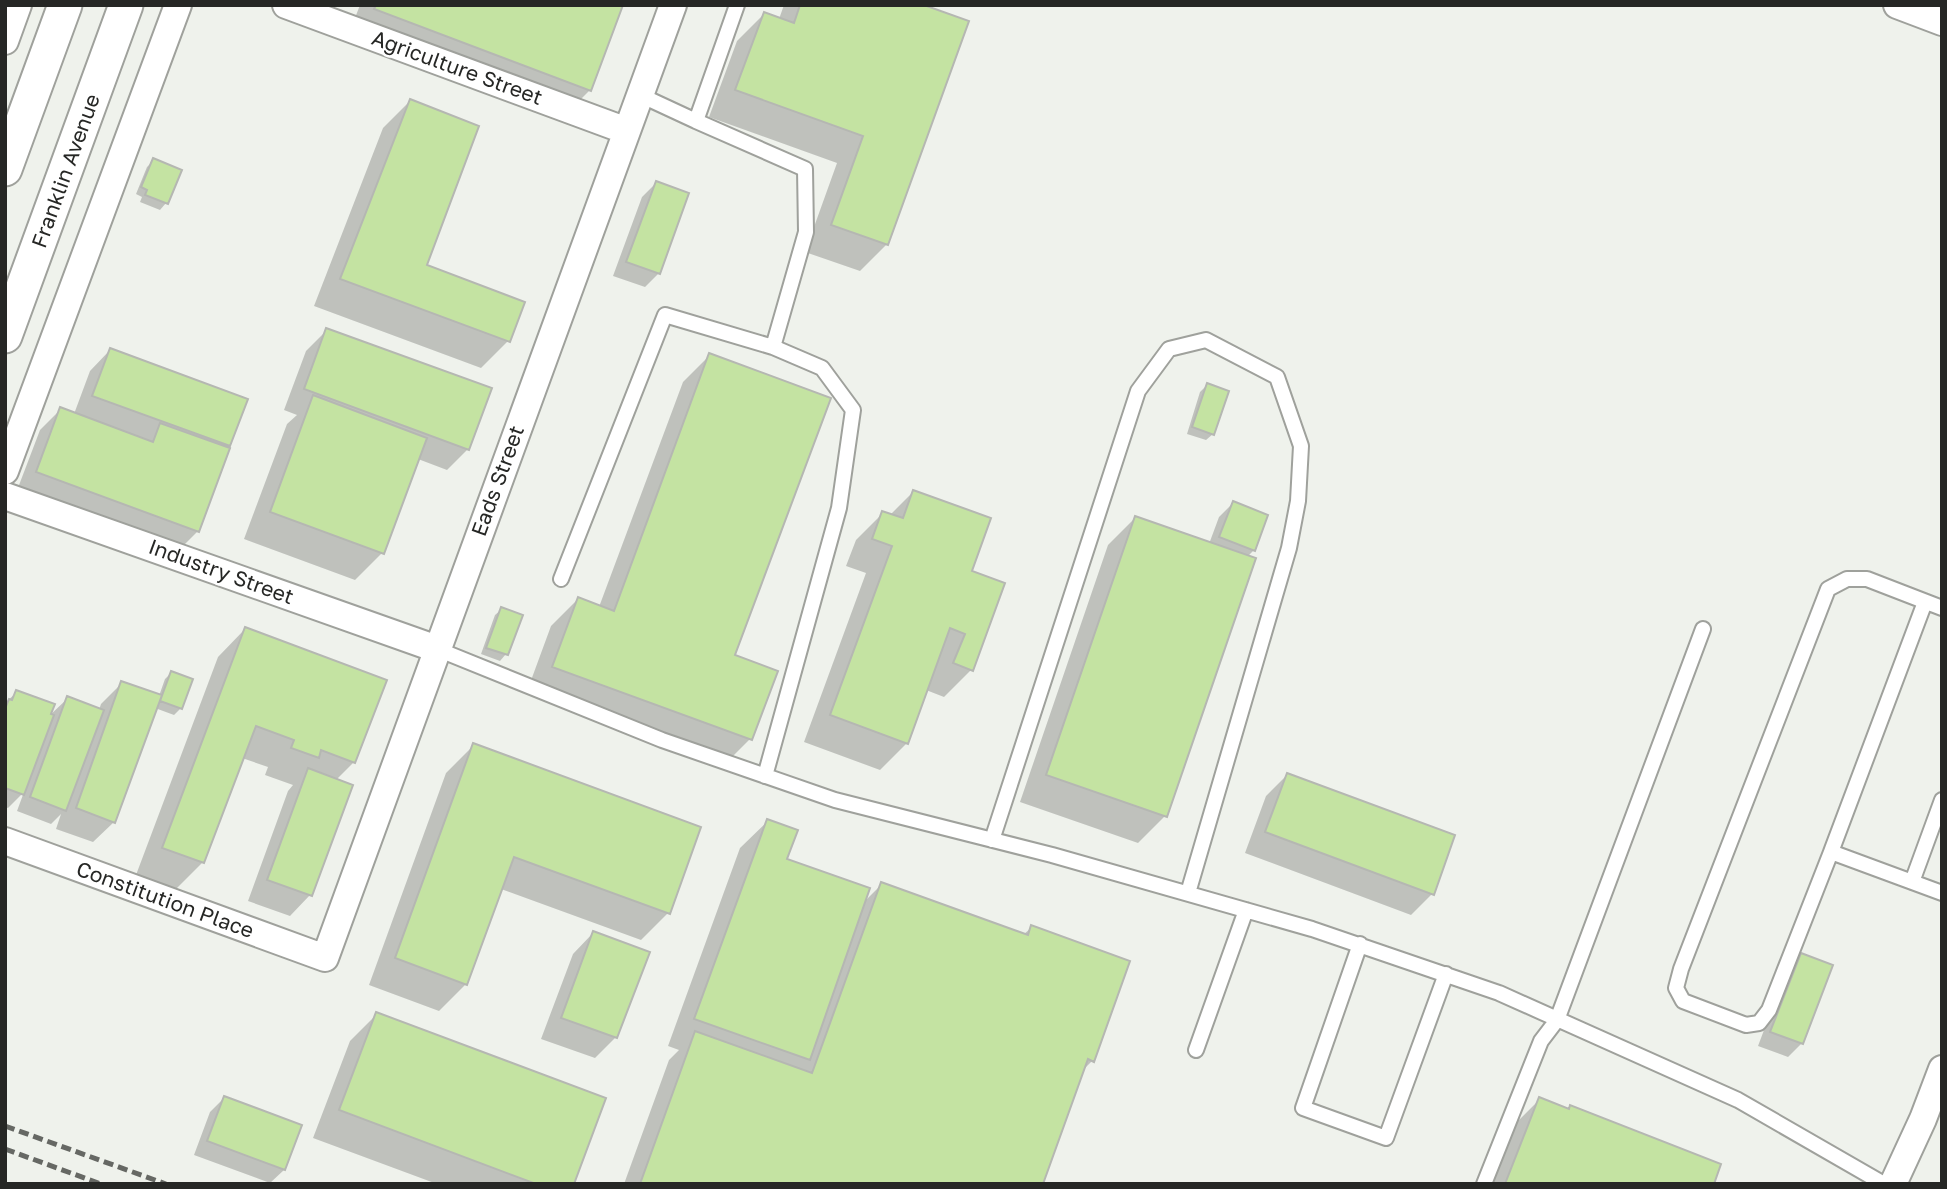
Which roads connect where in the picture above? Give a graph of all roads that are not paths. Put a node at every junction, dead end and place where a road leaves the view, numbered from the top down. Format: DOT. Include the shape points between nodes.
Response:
graph roads {
  1 [pos="18,5"];
  2 [pos="65,5"];
  3 [pos="178,5"];
  4 [pos="673,5"];
  5 [pos="737,5"];
  6 [pos="1897,5"];
  7 [pos="298,7"];
  8 [pos="125,9"];
  9 [pos="1942,22"];
  10 [pos="5,41"];
  11 [pos="640,95"];
  12 [pos="696,121"];
  13 [pos="627,131"];
  14 [pos="5,169"];
  15 [pos="5,336"];
  16 [pos="772,347"];
  17 [pos="5,471"];
  18 [pos="5,496"];
  19 [pos="561,579"];
  20 [pos="1925,602"];
  21 [pos="1942,608"];
  22 [pos="1703,629"];
  23 [pos="437,649"];
  24 [pos="765,776"];
  25 [pos="1942,800"];
  26 [pos="992,840"];
  27 [pos="5,841"];
  28 [pos="1831,852"];
  29 [pos="1912,882"];
  30 [pos="1188,893"];
  31 [pos="1942,893"];
  32 [pos="1246,910"];
  33 [pos="1360,944"];
  34 [pos="325,958"];
  35 [pos="1446,974"];
  36 [pos="1557,1020"];
  37 [pos="1196,1050"];
  38 [pos="1942,1069"];
  39 [pos="1484,1184"];
  40 [pos="1884,1184"];
  41 [pos="1893,1184"];
  1 -- 10 [label="street"];
  2 -- 14 [label="street"];
  3 -- 17 [label="street"];
  4 -- 11 [label="street, Eads Street"];
  5 -- 12 [label="lane"];
  6 -- 9 [label="street"];
  7 -- 13 [label="street, Agriculture Street"];
  8 -- 15 [label="street, Franklin Avenue"];
  11 -- 12 [label="lane"];
  11 -- 13 [label="street, Eads Street"];
  12 -- 16 [label="lane" via="805,169 806,232"];
  13 -- 23 [label="street, Eads Street"];
  16 -- 19 [label="lane" via="665,314"];
  16 -- 24 [label="lane" via="822,368 853,410 839,508"];
  18 -- 23 [label="street, Industry Street"];
  20 -- 21 [label="lane"];
  20 -- 28 [label="lane"];
  20 -- 28 [label="lane" via="1867,579 1847,579 1828,589 1681,969 1676,988 1683,1001 1746,1025 1759,1023 1769,1010"];
  22 -- 36 [label="lane"];
  23 -- 24 [label="lane" via="662,740"];
  23 -- 34 [label="street, Eads Street"];
  24 -- 26 [label="lane" via="835,800"];
  25 -- 29 [label="lane"];
  26 -- 30 [label="lane"];
  26 -- 30 [label="lane" via="1138,391 1169,349 1206,340 1277,377 1301,446 1289,548"];
  27 -- 34 [label="street, Constitution Place"];
  28 -- 29 [label="lane"];
  29 -- 31 [label="lane"];
  30 -- 32 [label="lane"];
  32 -- 33 [label="lane"];
  32 -- 37 [label="lane"];
  33 -- 35 [label="lane"];
  33 -- 35 [label="lane" via="1303,1108 1385,1138"];
  35 -- 36 [label="lane"];
  36 -- 39 [label="lane" via="1541,1041"];
  36 -- 40 [label="lane" via="1738,1100"];
  38 -- 41 [label="street"];
}
